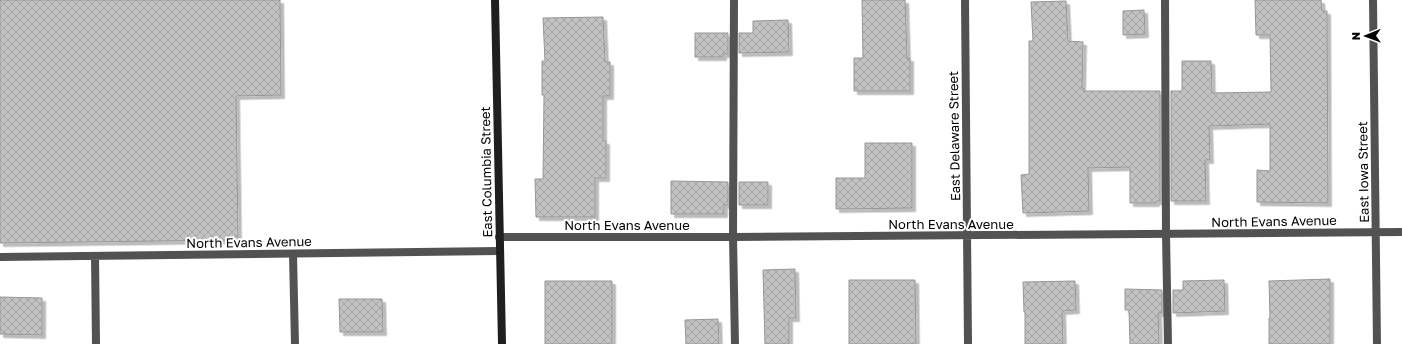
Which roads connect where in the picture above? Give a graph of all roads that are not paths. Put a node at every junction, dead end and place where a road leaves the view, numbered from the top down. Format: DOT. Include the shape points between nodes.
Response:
graph roads {
  1 [pos="494,0"];
  2 [pos="734,0"];
  3 [pos="965,0"];
  4 [pos="1165,0"];
  5 [pos="1373,0"];
  6 [pos="1376,232"];
  7 [pos="1402,232"];
  8 [pos="1166,234"];
  9 [pos="967,236"];
  10 [pos="499,237"];
  11 [pos="733,237"];
  12 [pos="499,251"];
  13 [pos="293,254"];
  14 [pos="95,256"];
  15 [pos="0,257"];
  16 [pos="96,344"];
  17 [pos="295,344"];
  18 [pos="502,344"];
  19 [pos="734,344"];
  20 [pos="968,344"];
  21 [pos="1168,344"];
  22 [pos="1377,344"];
  1 -- 10 [label="main road, East Columbia Street"];
  2 -- 11 [label="street"];
  3 -- 9 [label="street, East Delaware Street"];
  4 -- 8 [label="street"];
  5 -- 6 [label="street, East Iowa Street"];
  6 -- 7 [label="street, North Evans Avenue"];
  6 -- 8 [label="street, North Evans Avenue"];
  6 -- 22 [label="street, East Iowa Street"];
  8 -- 9 [label="street, North Evans Avenue"];
  8 -- 21 [label="street"];
  9 -- 11 [label="street, North Evans Avenue"];
  9 -- 20 [label="street, East Delaware Street"];
  10 -- 11 [label="street, North Evans Avenue"];
  10 -- 12 [label="main road, East Columbia Street"];
  11 -- 19 [label="street"];
  12 -- 13 [label="street, North Evans Avenue"];
  12 -- 18 [label="main road, East Columbia Street"];
  13 -- 14 [label="street, North Evans Avenue"];
  13 -- 17 [label="street"];
  14 -- 15 [label="street, North Evans Avenue"];
  14 -- 16 [label="street"];
}
